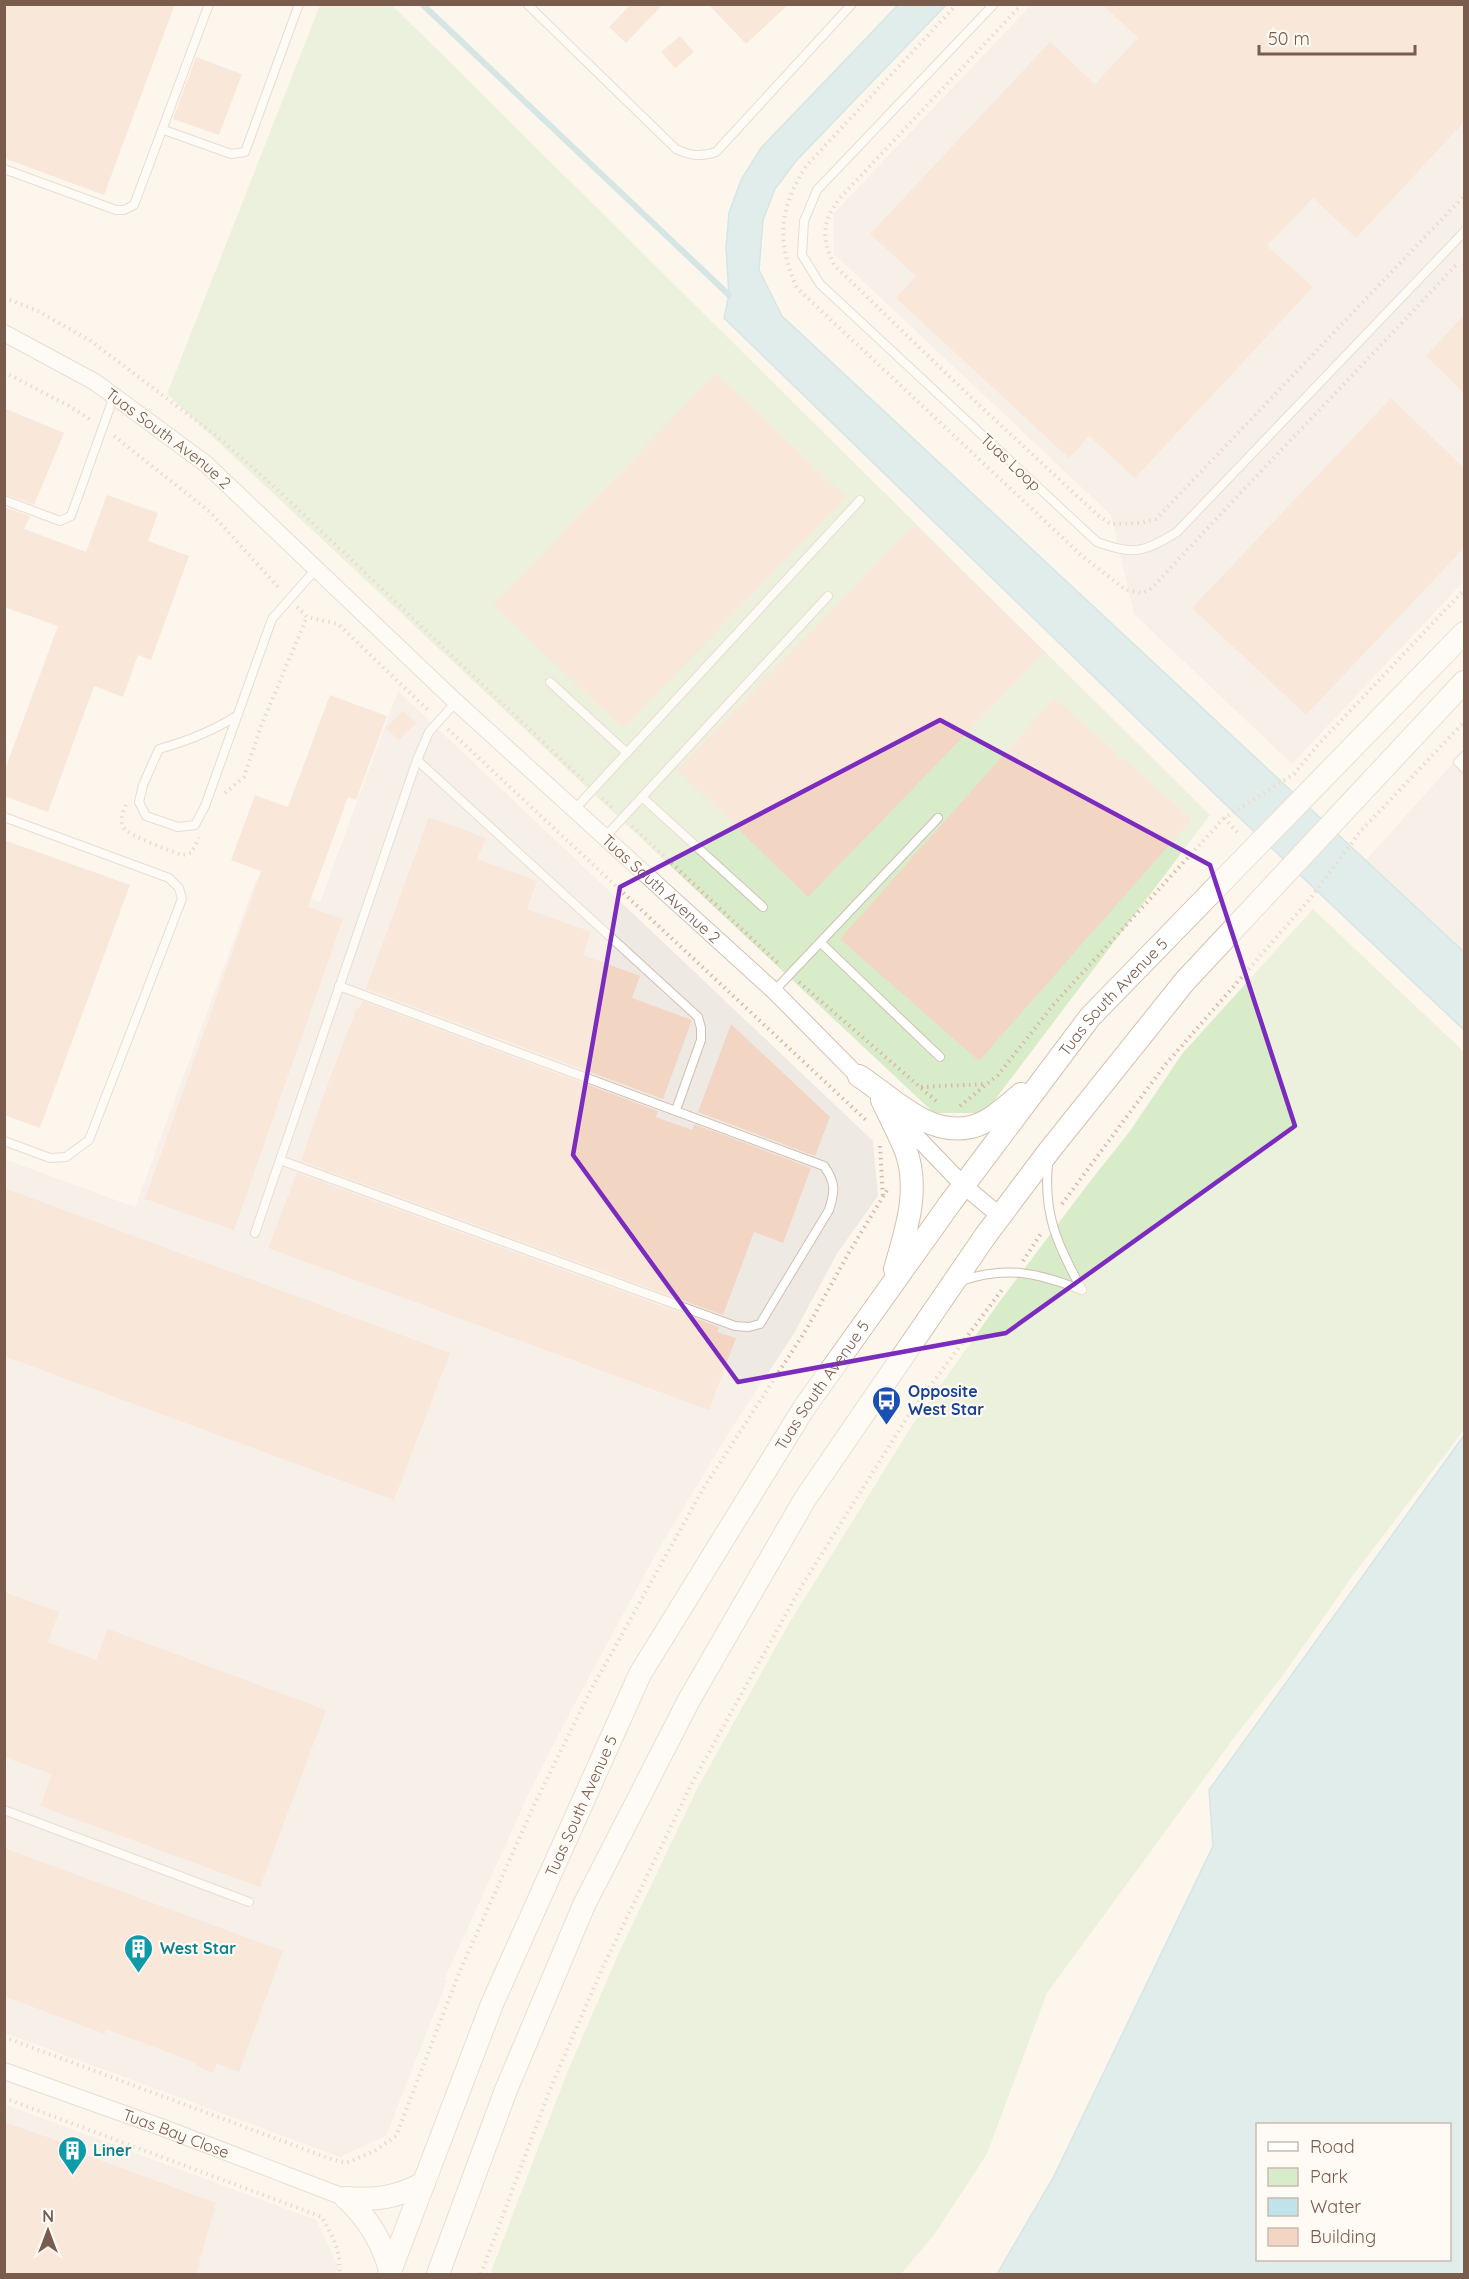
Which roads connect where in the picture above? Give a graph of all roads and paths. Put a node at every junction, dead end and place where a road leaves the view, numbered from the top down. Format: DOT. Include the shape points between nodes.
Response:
graph roads {
  1 [pos="209,4"];
  2 [pos="299,4"];
  3 [pos="527,4"];
  4 [pos="852,4"];
  5 [pos="957,4"];
  6 [pos="994,4"];
  7 [pos="1022,4"];
  8 [pos="164,130"];
  9 [pos="4,169"];
  10 [pos="1464,196"];
  11 [pos="1464,232"];
  12 [pos="1456,264"];
  13 [pos="4,298"];
  14 [pos="4,333"];
  15 [pos="4,372"];
  16 [pos="114,396"];
  17 [pos="103,428"];
  18 [pos="4,500"];
  19 [pos="860,500"];
  20 [pos="316,569"];
  21 [pos="1464,590"];
  22 [pos="828,596"];
  23 [pos="289,599"];
  24 [pos="1464,633"];
  25 [pos="550,682"];
  26 [pos="1464,682"];
  27 [pos="456,702"];
  28 [pos="238,715"];
  29 [pos="440,721"];
  30 [pos="1464,722"];
  31 [pos="627,753"];
  32 [pos="1464,756"];
  33 [pos="417,760"];
  34 [pos="1464,768"];
  35 [pos="593,789"];
  36 [pos="642,797"];
  37 [pos="574,810"];
  38 [pos="4,816"];
  39 [pos="623,818"];
  40 [pos="938,818"];
  41 [pos="605,837"];
  42 [pos="763,907"];
  43 [pos="821,943"];
  44 [pos="790,975"];
  45 [pos="339,986"];
  46 [pos="774,991"];
  47 [pos="940,1057"];
  48 [pos="859,1076"];
  49 [pos="1040,1082"];
  50 [pos="986,1084"];
  51 [pos="921,1087"];
  52 [pos="882,1100"];
  53 [pos="943,1107"];
  54 [pos="959,1107"];
  55 [pos="676,1110"];
  56 [pos="870,1124"];
  57 [pos="4,1141"];
  58 [pos="1049,1152"];
  59 [pos="887,1154"];
  60 [pos="280,1160"];
  61 [pos="891,1183"];
  62 [pos="963,1185"];
  63 [pos="884,1199"];
  64 [pos="1000,1216"];
  65 [pos="1050,1220"];
  66 [pos="255,1233"];
  67 [pos="1015,1272"];
  68 [pos="951,1284"];
  69 [pos="890,1285"];
  70 [pos="4,1810"];
  71 [pos="249,1902"];
  72 [pos="4,2037"];
  73 [pos="4,2071"];
  74 [pos="4,2098"];
  75 [pos="424,2183"];
  76 [pos="346,2198"];
  77 [pos="389,2272"];
  78 [pos="339,2274"];
  79 [pos="438,2274"];
  80 [pos="481,2274"];
  1 -- 8 [label="lane"];
  2 -- 8 [label="lane" via="245,152 231,154"];
  3 -- 4 [label="lane" via="676,149 690,156 716,152"];
  5 -- 12 [label="path" via="807,165 793,186 783,222 787,266 797,288 1082,556 1126,590 1143,593 1152,588"];
  6 -- 11 [label="lane, Tuas Loop" via="817,190 804,221 802,255 819,284 1097,542 1122,551 1151,547 1177,532"];
  7 -- 10 [label="path" via="840,198 829,213 825,235 834,265 1111,524 1156,519"];
  8 -- 9 [label="lane" via="138,199 124,210"];
  13 -- 35 [label="path" via="36,310 91,341 223,441"];
  14 -- 16 [label="street, Tuas South Avenue 2"];
  15 -- 17 [label="path"];
  16 -- 17 [label="lane"];
  16 -- 20 [label="street, Tuas South Avenue 2" via="206,464"];
  17 -- 18 [label="lane" via="71,516 60,520"];
  17 -- 23 [label="path" via="210,512"];
  19 -- 31 [label="lane"];
  20 -- 23 [label="lane"];
  20 -- 27 [label="street, Tuas South Avenue 2"];
  21 -- 50 [label="path" via="1293,774 1224,818 1054,1004 998,1076"];
  22 -- 36 [label="lane"];
  23 -- 28 [label="lane" via="272,619"];
  23 -- 29 [label="path" via="307,617 338,624"];
  24 -- 49 [label="street, Tuas South Avenue 5" via="1090,1017"];
  25 -- 31 [label="lane"];
  26 -- 58 [label="street" via="1185,981"];
  27 -- 29 [label="lane"];
  27 -- 37 [label="street, Tuas South Avenue 2"];
  28 -- 28 [label="lane" via="195,825 178,827 146,816 139,802 159,749 186,742"];
  29 -- 33 [label="lane" via="429,732"];
  29 -- 56 [label="path"];
  30 -- 65 [label="path" via="1360,832 1309,900 1165,1065"];
  31 -- 35 [label="lane"];
  32 -- 34 [label="lane" via="1458,762"];
  33 -- 45 [label="lane"];
  33 -- 55 [label="lane" via="698,1017 701,1040"];
  35 -- 37 [label="lane"];
  35 -- 39 [label="path"];
  36 -- 39 [label="lane"];
  36 -- 42 [label="lane"];
  37 -- 41 [label="street, Tuas South Avenue 2"];
  38 -- 57 [label="lane" via="169,878 179,888 182,899 89,1140 66,1157 50,1158"];
  39 -- 41 [label="lane"];
  39 -- 44 [label="path"];
  40 -- 43 [label="lane"];
  41 -- 46 [label="street, Tuas South Avenue 2"];
  43 -- 44 [label="lane"];
  43 -- 47 [label="lane"];
  44 -- 46 [label="lane"];
  44 -- 51 [label="path"];
  45 -- 55 [label="lane"];
  45 -- 60 [label="lane"];
  46 -- 48 [label="street, Tuas South Avenue 2"];
  48 -- 49 [label="street" via="927,1122 953,1128 985,1121"];
  48 -- 52 [label="street, Tuas South Avenue 2"];
  49 -- 62 [label="street, Tuas South Avenue 5"];
  50 -- 51 [label="path"];
  50 -- 54 [label="path"];
  51 -- 53 [label="path"];
  52 -- 62 [label="street, Tuas South Avenue 2"];
  52 -- 69 [label="street" via="906,1152 913,1194"];
  55 -- 60 [label="lane" via="824,1166 833,1178 834,1195 829,1210 760,1324 735,1326"];
  58 -- 64 [label="street"];
  58 -- 65 [label="lane" via="1045,1188"];
  59 -- 63 [label="path" via="881,1143"];
  60 -- 66 [label="lane"];
  61 -- 63 [label="path"];
  62 -- 64 [label="street, Tuas South Avenue 2"];
  62 -- 69 [label="street, Tuas South Avenue 5"];
  63 -- 72 [label="path" via="806,1330 703,1489 592,1688 473,1942 396,2136 376,2150 345,2163"];
  64 -- 68 [label="street"];
  65 -- 67 [label="path"];
  65 -- 67 [label="lane" via="1082,1290 1039,1275"];
  67 -- 68 [label="lane" via="980,1274"];
  67 -- 80 [label="path" via="910,1413 801,1587 692,1783 591,1993 549,2092"];
  68 -- 79 [label="street" via="805,1499 689,1700 584,1905 506,2090"];
  69 -- 75 [label="street, Tuas South Avenue 5" via="804,1408 640,1674 492,2004"];
  70 -- 71 [label="lane"];
  73 -- 76 [label="street, Tuas Bay Close"];
  74 -- 78 [label="path" via="322,2217 336,2243"];
  75 -- 76 [label="street" via="387,2198"];
  75 -- 77 [label="street, Tuas South Avenue 5"];
  76 -- 77 [label="street" via="370,2224 385,2252"];
}
